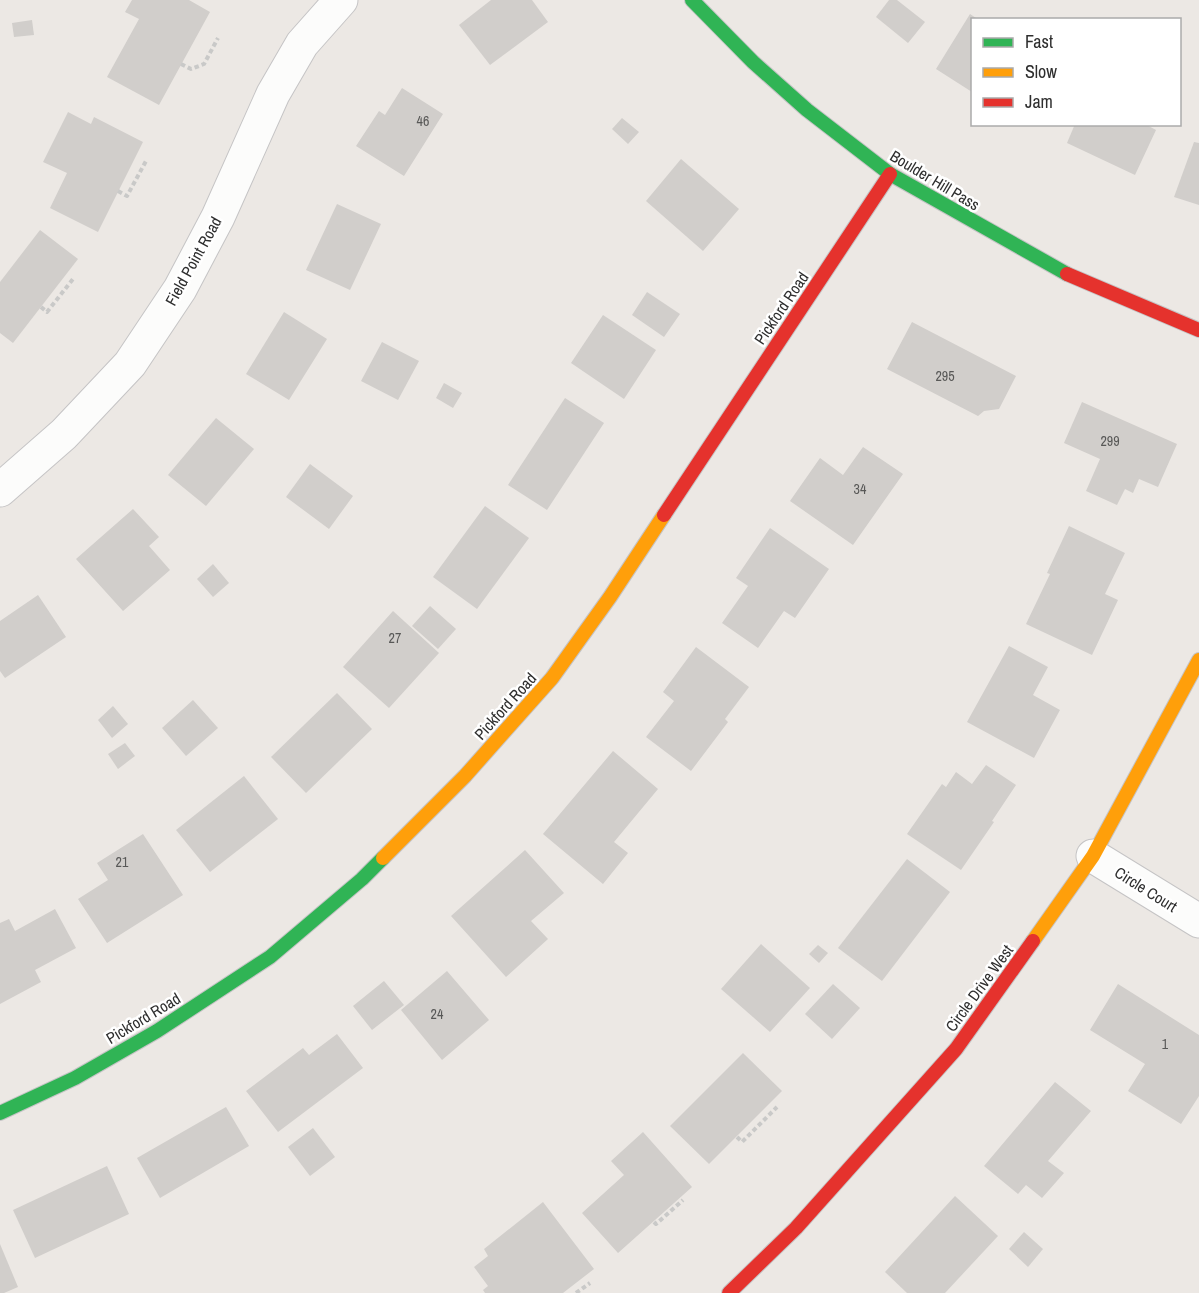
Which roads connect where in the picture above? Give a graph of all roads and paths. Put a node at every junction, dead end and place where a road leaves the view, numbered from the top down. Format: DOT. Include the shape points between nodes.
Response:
graph roads {
  1 [pos="341,0"];
  2 [pos="692,0"];
  3 [pos="218,38"];
  4 [pos="181,64"];
  5 [pos="146,162"];
  6 [pos="890,174"];
  7 [pos="118,191"];
  8 [pos="74,279"];
  9 [pos="41,307"];
  10 [pos="1199,330"];
  11 [pos="0,490"];
  12 [pos="1199,660"];
  13 [pos="1093,856"];
  14 [pos="1199,921"];
  15 [pos="777,1107"];
  16 [pos="0,1113"];
  17 [pos="737,1137"];
  18 [pos="683,1200"];
  19 [pos="654,1222"];
  20 [pos="590,1283"];
  21 [pos="576,1293"];
  22 [pos="729,1293"];
  1 -- 11 [label="street, Field Point Road" via="302,44 278,84 218,217 180,289 130,364 64,434"];
  2 -- 6 [label="street, Boulder Hill Pass" via="807,110"];
  3 -- 4 [label="path" via="204,64 191,69"];
  5 -- 7 [label="path" via="128,196"];
  6 -- 10 [label="street, Boulder Hill Pass" via="1078,280"];
  6 -- 16 [label="street, Pickford Road" via="610,597 552,678 465,776 362,879 270,957 157,1031 75,1078"];
  8 -- 9 [label="path" via="47,312"];
  12 -- 13 [label="street, Circle Drive West"];
  13 -- 14 [label="street, Circle Court"];
  13 -- 22 [label="street, Circle Drive West" via="956,1048 796,1228"];
  15 -- 17 [label="path" via="742,1142"];
  18 -- 19 [label="path"];
  20 -- 21 [label="path"];
}
